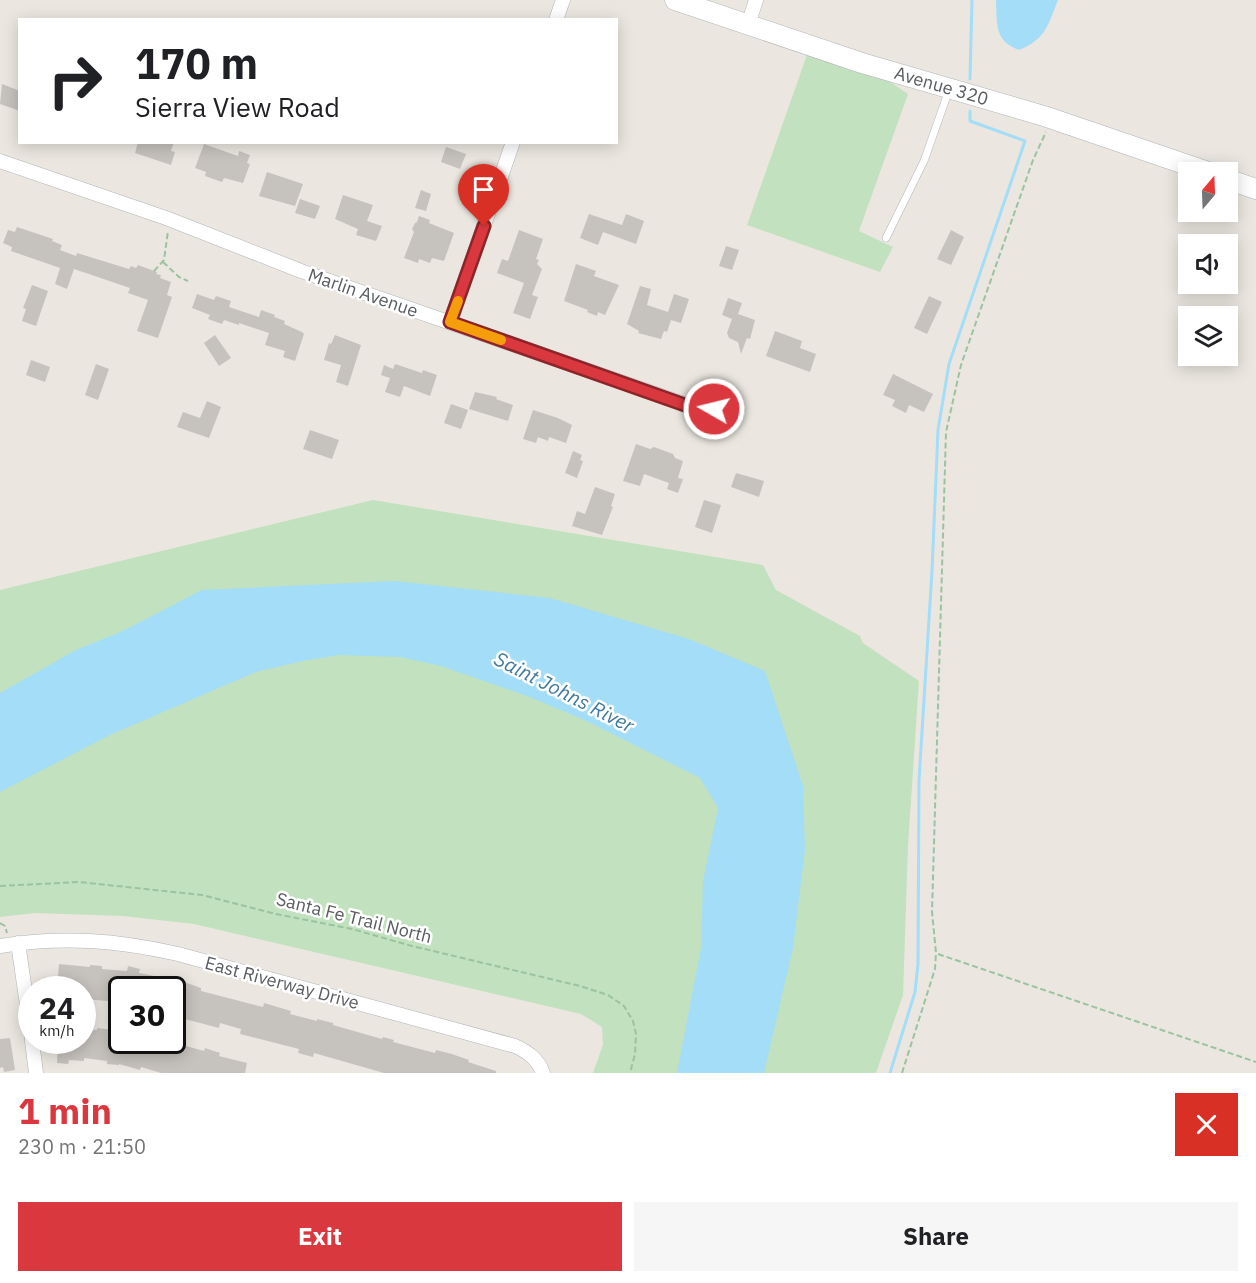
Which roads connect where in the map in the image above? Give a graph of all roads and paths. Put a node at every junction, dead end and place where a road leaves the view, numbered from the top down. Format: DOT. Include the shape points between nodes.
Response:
graph roads {
  1 [pos="563,0"];
  2 [pos="675,0"];
  3 [pos="756,0"];
  4 [pos="557,18"];
  5 [pos="748,25"];
  6 [pos="950,88"];
  7 [pos="1053,119"];
  8 [pos="512,144"];
  9 [pos="0,161"];
  10 [pos="1179,162"];
  11 [pos="1238,183"];
  12 [pos="1256,189"];
  13 [pos="171,220"];
  14 [pos="886,238"];
  15 [pos="163,262"];
  16 [pos="154,271"];
  17 [pos="188,281"];
  18 [pos="450,322"];
  19 [pos="730,409"];
  20 [pos="0,886"];
  21 [pos="0,923"];
  22 [pos="7,933"];
  23 [pos="18,943"];
  24 [pos="0,946"];
  25 [pos="936,954"];
  26 [pos="23,976"];
  27 [pos="34,1054"];
  28 [pos="1256,1062"];
  29 [pos="541,1067"];
  30 [pos="36,1073"];
  31 [pos="630,1073"];
  32 [pos="902,1073"];
  1 -- 4 [label="street"];
  2 -- 5 [label="street, Avenue 320"];
  3 -- 5 [label="street"];
  5 -- 6 [label="street, Avenue 320"];
  6 -- 7 [label="street, Avenue 320"];
  6 -- 14 [label="lane" via="924,161"];
  7 -- 10 [label="street, Avenue 320"];
  7 -- 25 [label="path" via="1033,160 961,365 946,432 932,912"];
  8 -- 18 [label="street"];
  9 -- 13 [label="street, Marlin Avenue"];
  11 -- 12 [label="street"];
  13 -- 15 [label="path"];
  13 -- 18 [label="street, Marlin Avenue" via="301,272"];
  15 -- 16 [label="path"];
  15 -- 17 [label="path"];
  18 -- 19 [label="street, Marlin Avenue" via="699,410"];
  20 -- 31 [label="path, Santa Fe Trail North" via="79,882 202,895 580,986 608,995 624,1006 633,1021 635,1054"];
  21 -- 22 [label="path"];
  23 -- 24 [label="street, East Riverway Drive"];
  23 -- 26 [label="street"];
  23 -- 29 [label="street, East Riverway Drive" via="90,940 167,952 515,1046 531,1055"];
  25 -- 28 [label="path"];
  25 -- 32 [label="path" via="931,985"];
  27 -- 30 [label="street"];
}
